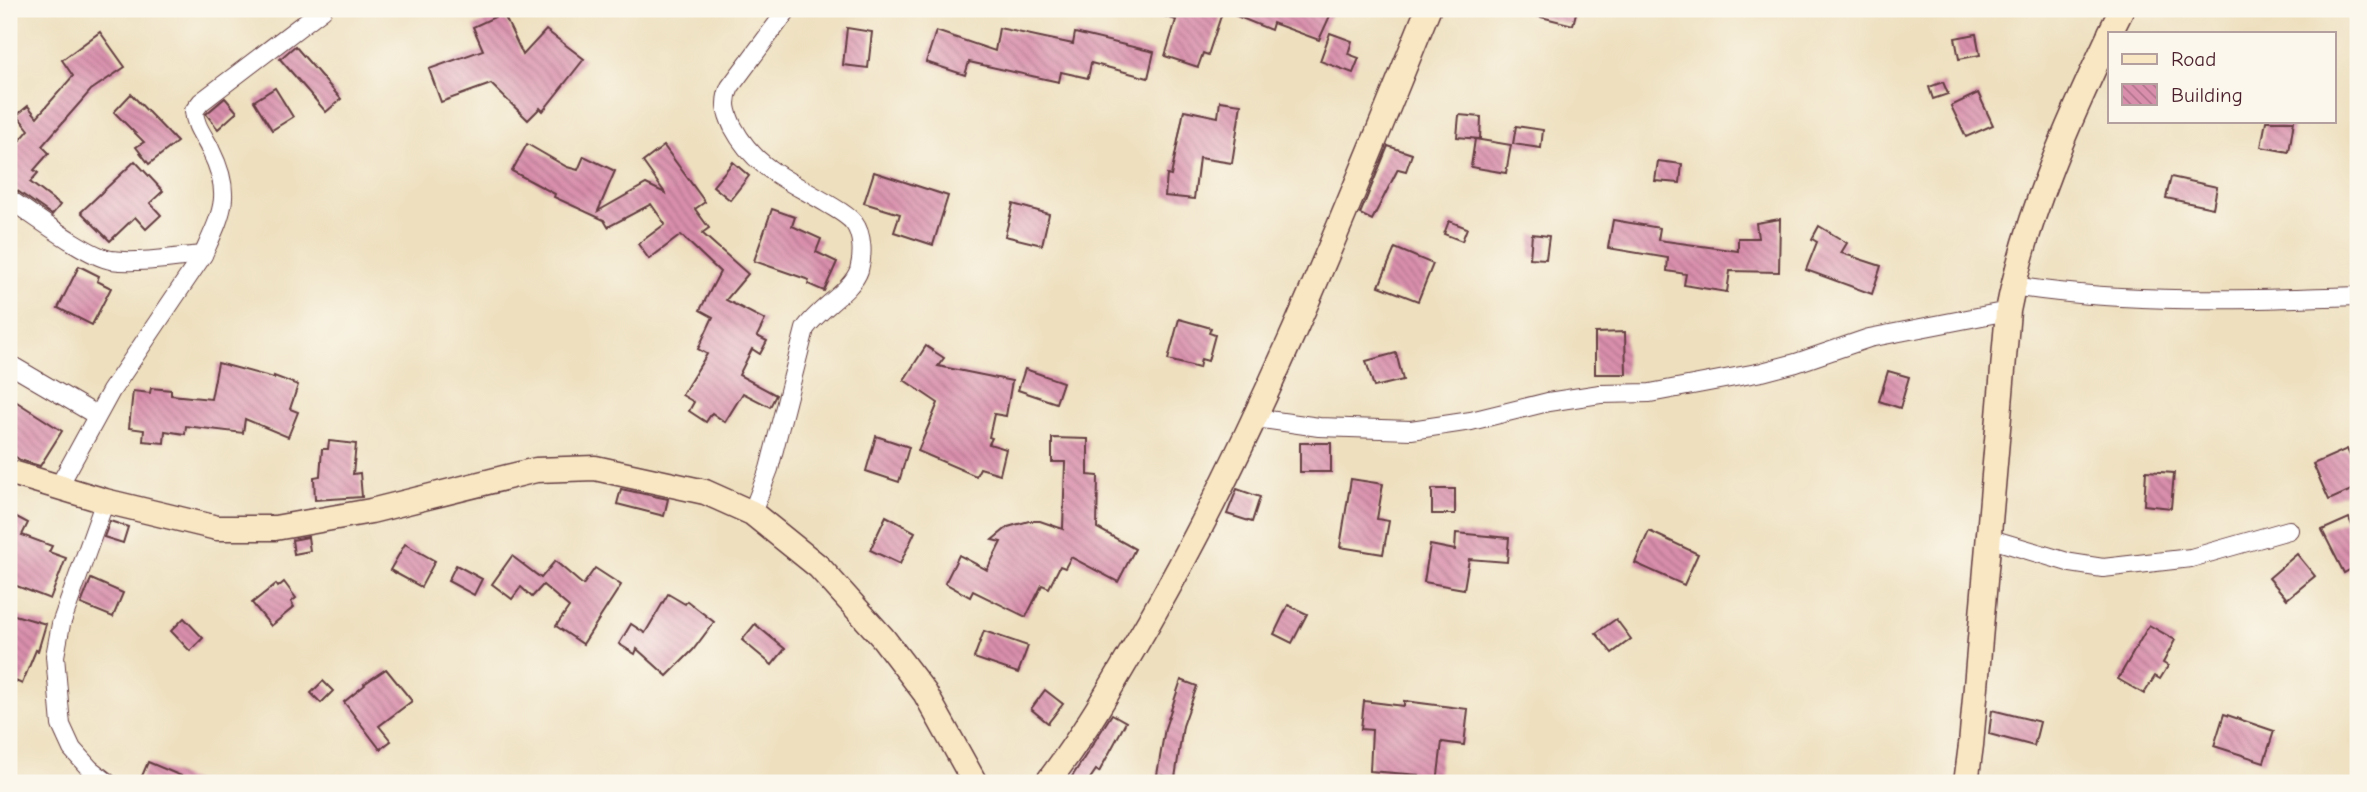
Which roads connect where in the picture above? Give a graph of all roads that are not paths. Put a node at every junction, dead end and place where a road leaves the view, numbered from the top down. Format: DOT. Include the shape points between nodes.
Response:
graph roads {
  1 [pos="323,9"];
  2 [pos="788,9"];
  3 [pos="1428,9"];
  4 [pos="2122,9"];
  5 [pos="2111,32"];
  6 [pos="2108,38"];
  7 [pos="9,199"];
  8 [pos="203,255"];
  9 [pos="2013,286"];
  10 [pos="2358,296"];
  11 [pos="2008,311"];
  12 [pos="9,364"];
  13 [pos="96,415"];
  14 [pos="1255,418"];
  15 [pos="9,472"];
  16 [pos="59,485"];
  17 [pos="105,501"];
  18 [pos="752,513"];
  19 [pos="2289,530"];
  20 [pos="1988,538"];
  21 [pos="108,783"];
  22 [pos="975,783"];
  23 [pos="1047,783"];
  24 [pos="1965,783"];
  1 -- 8 [label="street" via="194,111 223,179 225,200"];
  2 -- 18 [label="street" via="730,87 725,99 727,114 757,160 853,221 861,254 849,287 813,316 805,329 769,468"];
  3 -- 14 [label="street"];
  4 -- 5 [label="street"];
  6 -- 9 [label="street" via="2068,121"];
  7 -- 8 [label="street" via="109,259"];
  8 -- 13 [label="street"];
  9 -- 10 [label="street" via="2164,300"];
  9 -- 11 [label="street"];
  11 -- 14 [label="street" via="1869,338 1751,374 1650,393 1548,402 1447,425 1411,430 1319,428"];
  11 -- 20 [label="street"];
  12 -- 13 [label="street"];
  13 -- 16 [label="street"];
  14 -- 23 [label="street" via="1187,556 1099,710"];
  15 -- 16 [label="street"];
  16 -- 17 [label="street"];
  17 -- 18 [label="street" via="217,528 275,528 384,508 536,470 595,468 705,492"];
  17 -- 21 [label="street" via="61,624 55,656 61,725 72,749"];
  18 -- 22 [label="street" via="819,567 883,638 925,694"];
  19 -- 20 [label="street" via="2191,558 2103,568"];
  20 -- 24 [label="street"];
}
